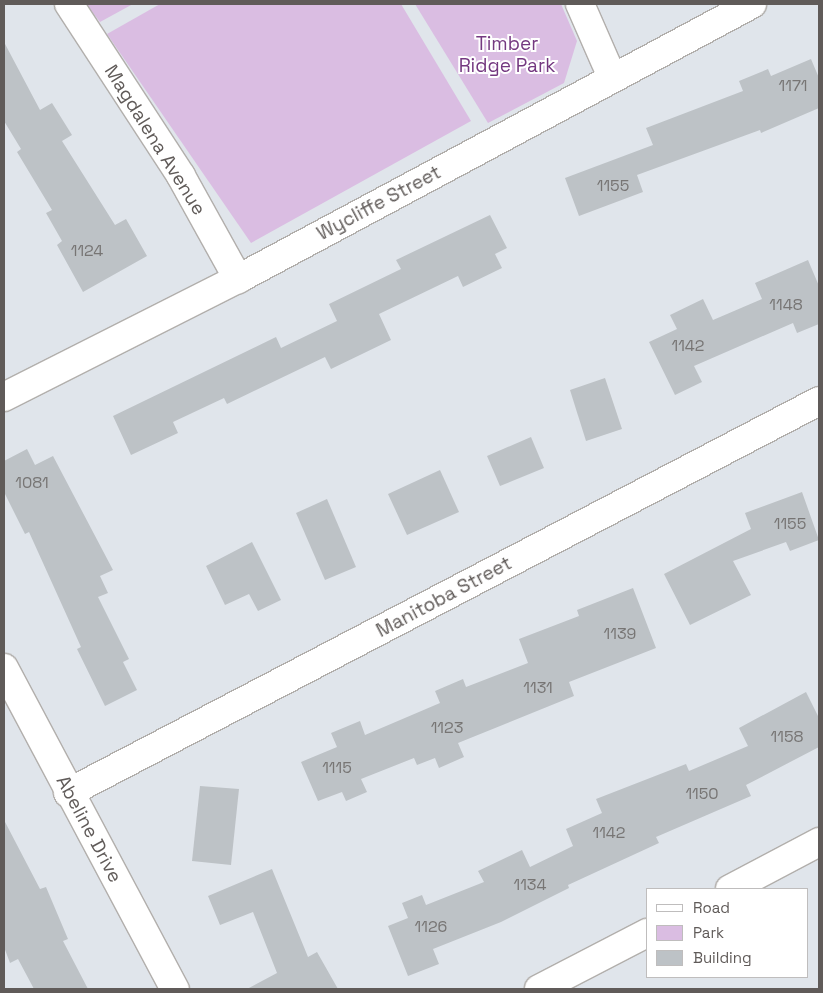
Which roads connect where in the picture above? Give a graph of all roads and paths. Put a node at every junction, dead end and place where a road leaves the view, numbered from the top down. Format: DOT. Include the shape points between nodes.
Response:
graph roads {
  1 [pos="69,4"];
  2 [pos="580,4"];
  3 [pos="752,4"];
  4 [pos="612,78"];
  5 [pos="238,278"];
  6 [pos="4,397"];
  7 [pos="819,401"];
  8 [pos="4,668"];
  9 [pos="68,793"];
  10 [pos="819,842"];
  11 [pos="732,888"];
  12 [pos="646,934"];
  13 [pos="175,989"];
  14 [pos="539,989"];
  1 -- 5 [label="street, Magdalena Avenue" via="181,176"];
  2 -- 4 [label="street"];
  3 -- 4 [label="street, Wycliffe Street"];
  4 -- 5 [label="street, Wycliffe Street"];
  5 -- 6 [label="street, Wycliffe Street"];
  7 -- 9 [label="street, Manitoba Street"];
  8 -- 9 [label="street, Abeline Drive"];
  9 -- 13 [label="street, Abeline Drive"];
  10 -- 11 [label="street"];
  12 -- 14 [label="street"];
}
